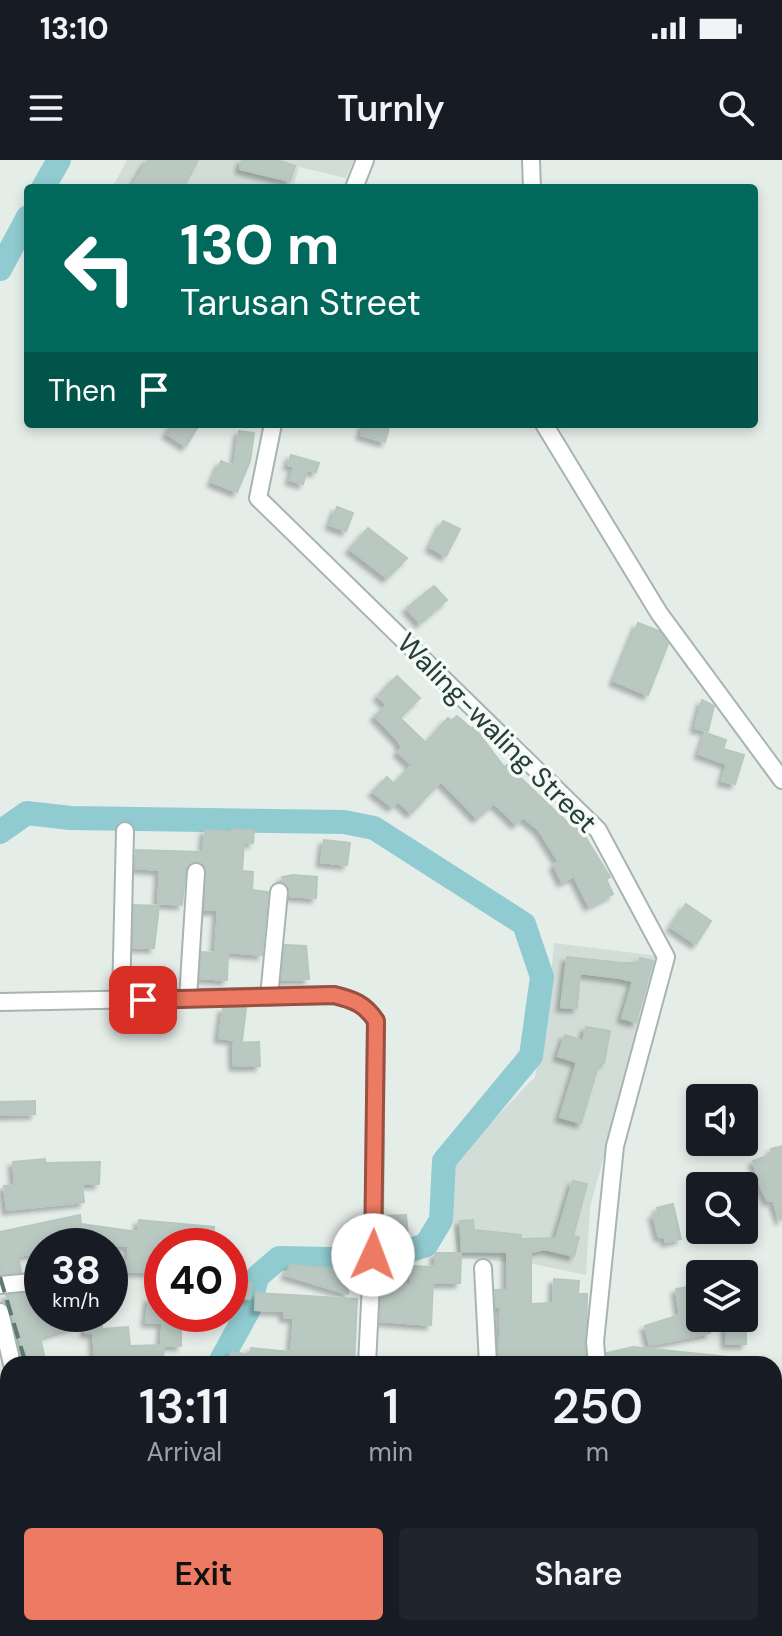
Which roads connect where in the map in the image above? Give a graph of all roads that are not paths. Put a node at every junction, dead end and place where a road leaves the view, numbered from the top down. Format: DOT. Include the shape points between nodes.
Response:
graph roads {
  1 [pos="365,160"];
  2 [pos="531,160"];
  3 [pos="356,184"];
  4 [pos="532,184"];
  5 [pos="272,428"];
  6 [pos="546,428"];
  7 [pos="782,780"];
  8 [pos="125,831"];
  9 [pos="196,872"];
  10 [pos="279,892"];
  11 [pos="269,997"];
  12 [pos="188,998"];
  13 [pos="121,1000"];
  14 [pos="0,1002"];
  15 [pos="483,1268"];
  16 [pos="24,1283"];
  17 [pos="0,1285"];
  18 [pos="0,1312"];
  19 [pos="10,1356"];
  20 [pos="367,1356"];
  21 [pos="488,1356"];
  22 [pos="596,1356"];
  1 -- 3 [label="street"];
  2 -- 4 [label="street"];
  5 -- 22 [label="street, Waling-waling Street" via="258,498 598,830 666,957 615,1146"];
  6 -- 7 [label="street" via="659,613"];
  8 -- 13 [label="street"];
  9 -- 12 [label="street"];
  10 -- 11 [label="street"];
  11 -- 12 [label="street"];
  11 -- 20 [label="street" via="334,995 368,1008 376,1021"];
  12 -- 13 [label="street"];
  13 -- 14 [label="street"];
  15 -- 21 [label="street"];
  16 -- 17 [label="street"];
  18 -- 19 [label="street"];
}
